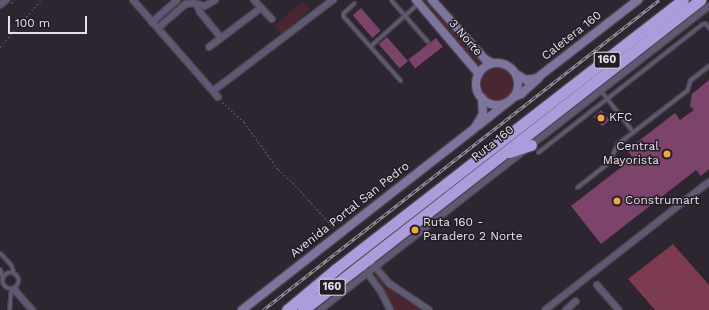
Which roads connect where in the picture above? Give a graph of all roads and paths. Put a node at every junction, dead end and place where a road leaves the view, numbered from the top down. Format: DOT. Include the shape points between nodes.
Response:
graph roads {
  1 [pos="6,0"];
  2 [pos="41,0"];
  3 [pos="133,0"];
  4 [pos="177,0"];
  5 [pos="215,0"];
  6 [pos="254,0"];
  7 [pos="333,0"];
  8 [pos="391,0"];
  9 [pos="432,0"];
  10 [pos="638,0"];
  11 [pos="683,0"];
  12 [pos="700,0"];
  13 [pos="417,2"];
  14 [pos="354,3"];
  15 [pos="0,5"];
  16 [pos="197,5"];
  17 [pos="709,6"];
  18 [pos="261,8"];
  19 [pos="404,16"];
  20 [pos="272,20"];
  21 [pos="709,20"];
  22 [pos="152,22"];
  23 [pos="705,23"];
  24 [pos="158,28"];
  25 [pos="709,28"];
  26 [pos="221,38"];
  27 [pos="427,40"];
  28 [pos="370,46"];
  29 [pos="0,47"];
  30 [pos="209,47"];
  31 [pos="648,53"];
  32 [pos="654,61"];
  33 [pos="492,63"];
  34 [pos="709,65"];
  35 [pos="479,74"];
  36 [pos="516,74"];
  37 [pos="540,77"];
  38 [pos="400,80"];
  39 [pos="601,90"];
  40 [pos="213,91"];
  41 [pos="218,97"];
  42 [pos="482,98"];
  43 [pos="607,98"];
  44 [pos="511,99"];
  45 [pos="223,104"];
  46 [pos="474,129"];
  47 [pos="633,132"];
  48 [pos="534,148"];
  49 [pos="499,156"];
  50 [pos="709,182"];
  51 [pos="577,187"];
  52 [pos="339,234"];
  53 [pos="0,252"];
  54 [pos="358,253"];
  55 [pos="368,266"];
  56 [pos="0,269"];
  57 [pos="13,272"];
  58 [pos="2,278"];
  59 [pos="598,285"];
  60 [pos="12,287"];
  61 [pos="576,301"];
  62 [pos="9,310"];
  63 [pos="30,310"];
  64 [pos="34,310"];
  65 [pos="242,310"];
  66 [pos="287,310"];
  67 [pos="303,310"];
  68 [pos="320,310"];
  69 [pos="390,310"];
  70 [pos="429,310"];
  71 [pos="545,310"];
  72 [pos="566,310"];
  73 [pos="619,310"];
  1 -- 15 [label="street"];
  2 -- 29 [label="path"];
  3 -- 22 [label="street"];
  4 -- 22 [label="street"];
  5 -- 16 [label="street" via="207,6"];
  6 -- 18 [label="street"];
  7 -- 40 [label="street"];
  8 -- 19 [label="lane"];
  9 -- 33 [label="street, 3 Norte" via="484,59"];
  10 -- 37 [label="street, Caletera 160"];
  11 -- 54 [label="highway, Ruta 160 / 160"];
  12 -- 49 [label="highway, Ruta 160 / 160"];
  13 -- 19 [label="lane"];
  13 -- 35 [label="street, 3 Norte"];
  14 -- 28 [label="lane" via="343,15"];
  16 -- 24 [label="street" via="184,5"];
  16 -- 26 [label="street"];
  17 -- 31 [label="street"];
  18 -- 20 [label="street"];
  18 -- 26 [label="street"];
  19 -- 27 [label="lane"];
  19 -- 28 [label="lane"];
  21 -- 23 [label="lane"];
  22 -- 24 [label="street"];
  23 -- 25 [label="lane"];
  23 -- 32 [label="lane"];
  24 -- 40 [label="street"];
  26 -- 30 [label="street"];
  28 -- 38 [label="lane"];
  31 -- 32 [label="lane"];
  31 -- 39 [label="street"];
  32 -- 43 [label="lane"];
  33 -- 35 [label="street, 3 Norte" via="484,67"];
  33 -- 36 [label="street, 3 Norte" via="506,65"];
  34 -- 47 [label="lane" via="690,80 687,90"];
  35 -- 42 [label="street, 3 Norte" via="476,86"];
  36 -- 37 [label="street, Caletera 160" via="528,80"];
  36 -- 44 [label="street" via="518,86"];
  37 -- 44 [label="street, Caletera 160" via="521,94"];
  39 -- 43 [label="lane"];
  39 -- 48 [label="street"];
  40 -- 41 [label="street"];
  42 -- 44 [label="street" via="494,104"];
  42 -- 46 [label="street, Avenida Portal San Pedro" via="483,114"];
  43 -- 47 [label="lane"];
  43 -- 48 [label="lane"];
  44 -- 46 [label="street, Avenida Portal San Pedro"];
  45 -- 52 [label="path" via="244,122 271,161"];
  46 -- 52 [label="street, Avenida Portal San Pedro"];
  47 -- 51 [label="lane" via="615,146 609,162"];
  48 -- 49 [label="highway"];
  48 -- 55 [label="street"];
  49 -- 55 [label="highway, Ruta 160 / 160"];
  50 -- 71 [label="street"];
  52 -- 65 [label="street, Avenida Portal San Pedro"];
  53 -- 57 [label="lane" via="11,265"];
  54 -- 55 [label="highway"];
  54 -- 66 [label="highway, Ruta 160 / 160"];
  55 -- 67 [label="highway, Ruta 160 / 160"];
  55 -- 68 [label="street"];
  55 -- 69 [label="street"];
  55 -- 70 [label="street" via="395,289"];
  56 -- 58 [label="lane"];
  57 -- 58 [label="lane" via="8,272"];
  57 -- 60 [label="lane" via="18,278"];
  58 -- 60 [label="lane" via="3,284"];
  59 -- 73 [label="street"];
  60 -- 62 [label="lane"];
  60 -- 63 [label="lane"];
  60 -- 64 [label="lane"];
  61 -- 72 [label="street"];
}
